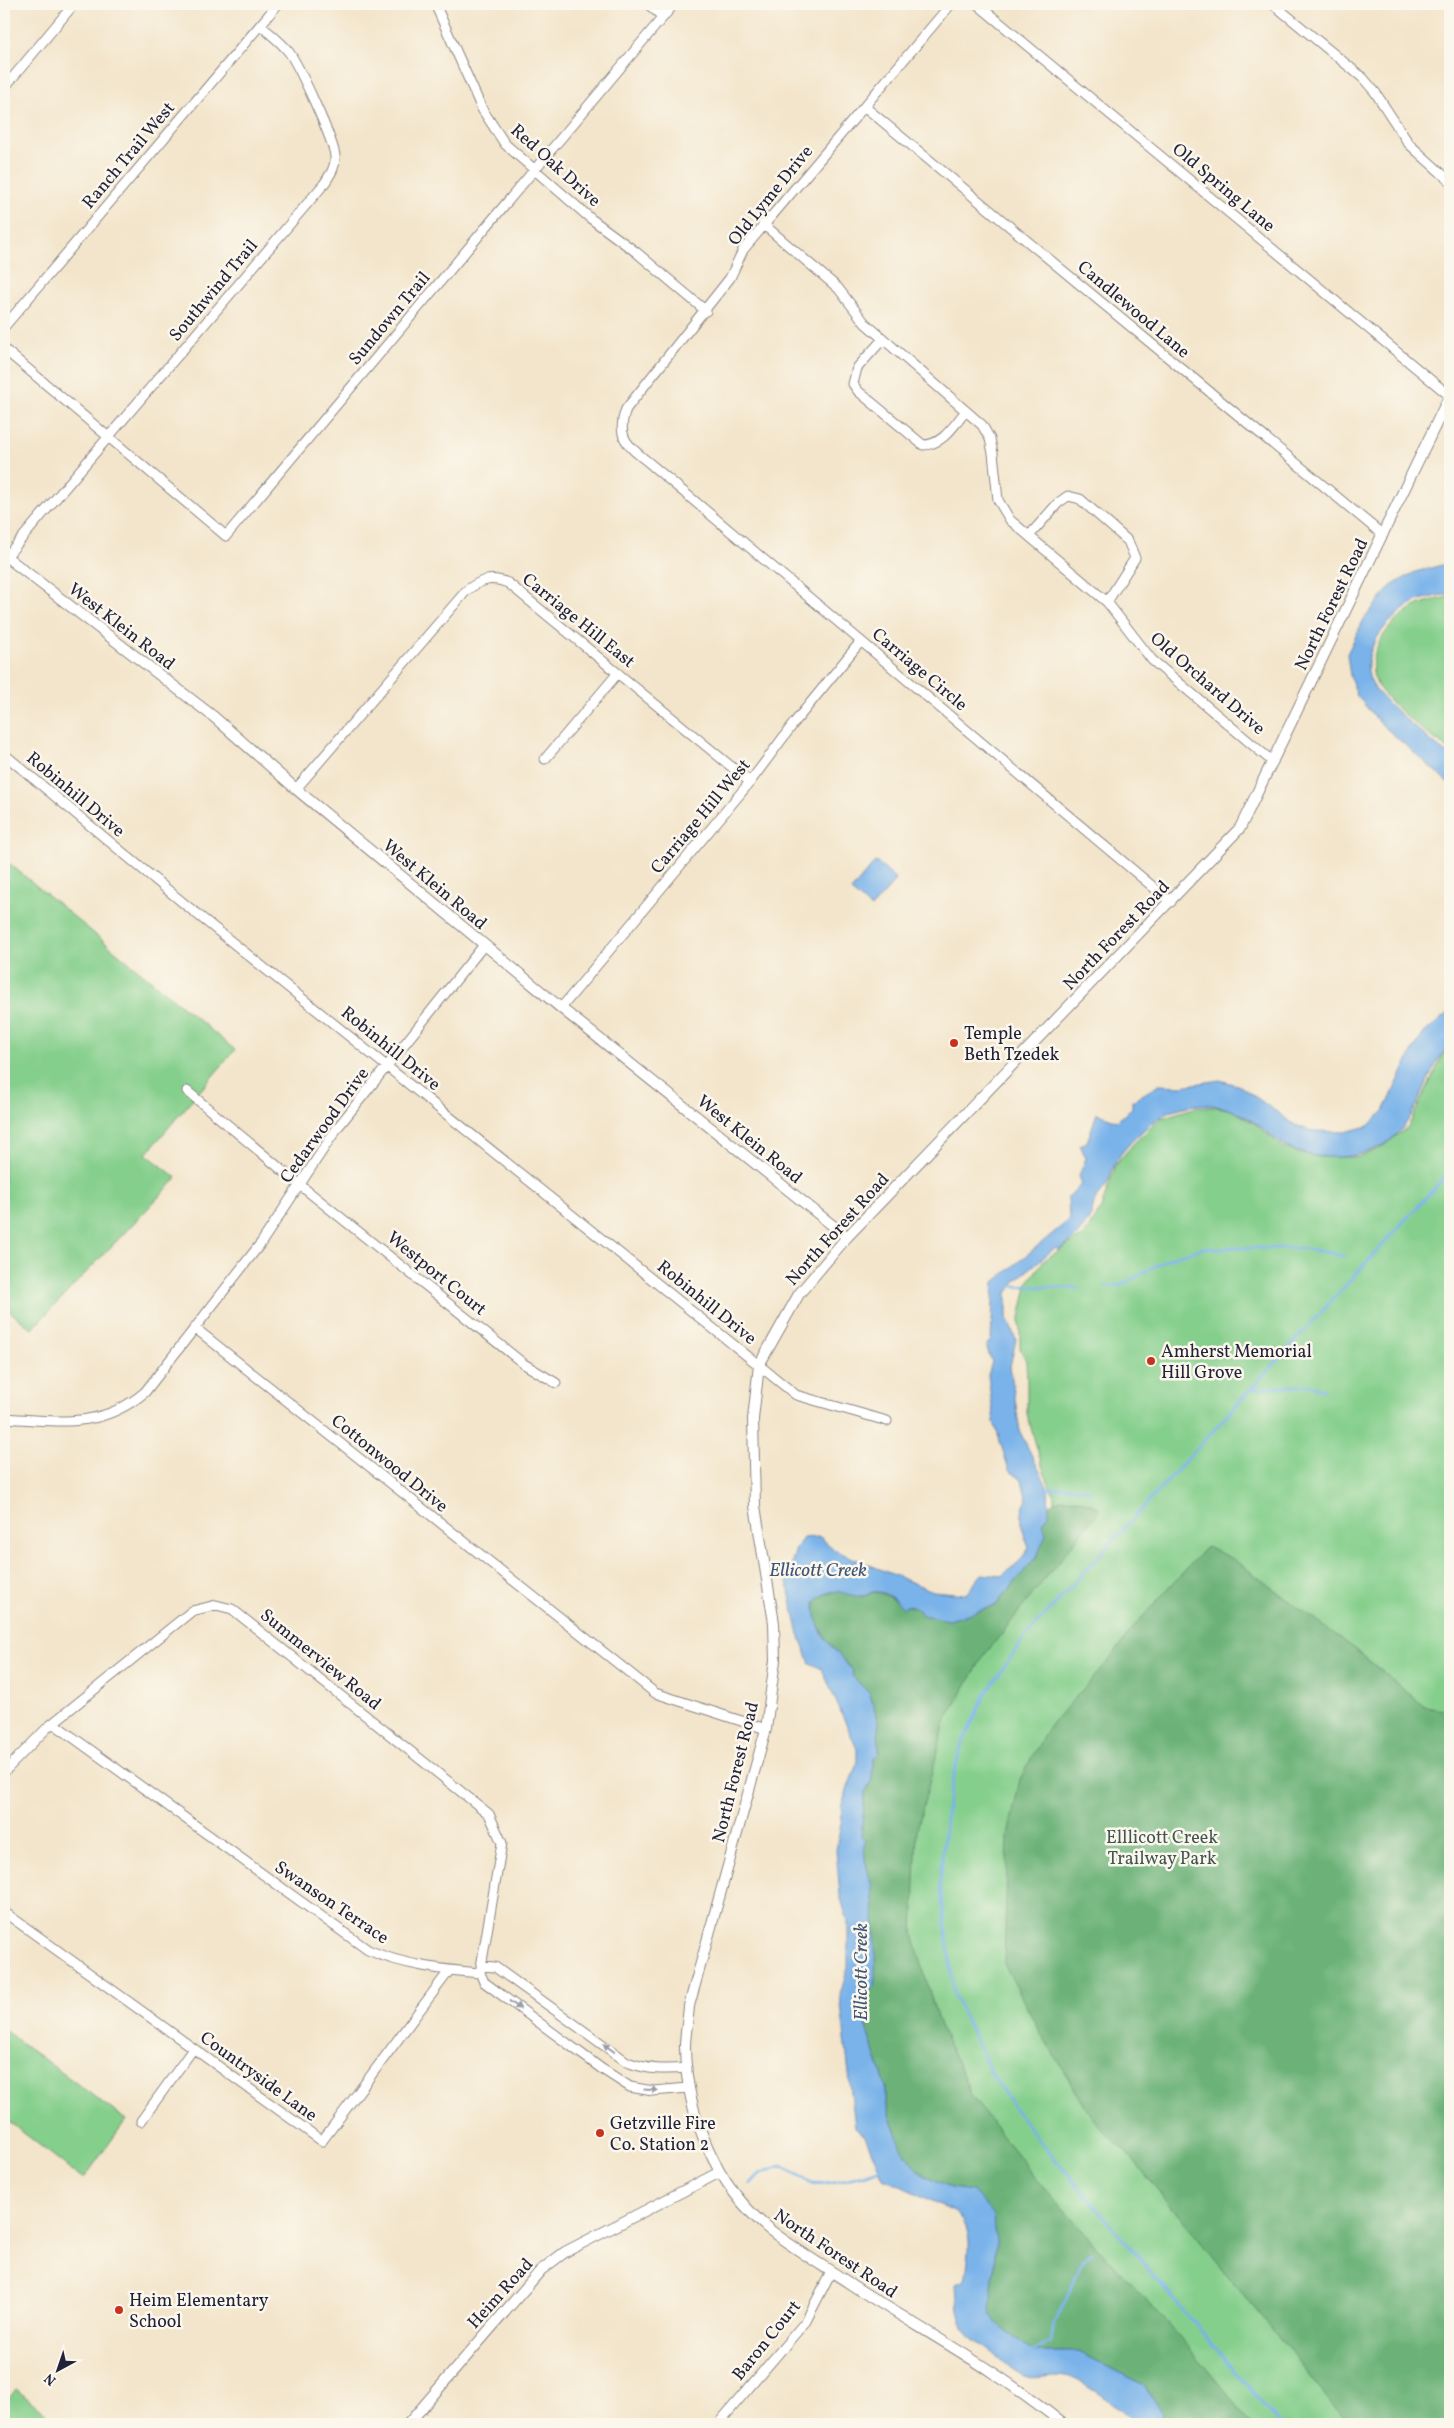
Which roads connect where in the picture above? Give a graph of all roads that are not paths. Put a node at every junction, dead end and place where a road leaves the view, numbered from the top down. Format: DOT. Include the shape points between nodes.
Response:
graph roads {
  1 [pos="74,4"];
  2 [pos="278,4"];
  3 [pos="435,4"];
  4 [pos="648,4"];
  5 [pos="674,4"];
  6 [pos="951,4"];
  7 [pos="977,4"];
  8 [pos="1273,4"];
  9 [pos="663,17"];
  10 [pos="260,25"];
  11 [pos="4,88"];
  12 [pos="865,107"];
  13 [pos="534,171"];
  14 [pos="1450,181"];
  15 [pos="763,224"];
  16 [pos="706,311"];
  17 [pos="4,327"];
  18 [pos="883,339"];
  19 [pos="4,349"];
  20 [pos="1450,396"];
  21 [pos="966,411"];
  22 [pos="110,438"];
  23 [pos="648,462"];
  24 [pos="1382,535"];
  25 [pos="1029,536"];
  26 [pos="5,556"];
  27 [pos="1107,602"];
  28 [pos="861,641"];
  29 [pos="618,673"];
  30 [pos="4,754"];
  31 [pos="545,759"];
  32 [pos="1273,762"];
  33 [pos="750,782"];
  34 [pos="296,789"];
  35 [pos="1171,902"];
  36 [pos="484,945"];
  37 [pos="561,1008"];
  38 [pos="387,1066"];
  39 [pos="187,1091"];
  40 [pos="300,1185"];
  41 [pos="847,1237"];
  42 [pos="195,1328"];
  43 [pos="759,1365"];
  44 [pos="556,1383"];
  45 [pos="4,1418"];
  46 [pos="887,1421"];
  47 [pos="53,1723"];
  48 [pos="766,1730"];
  49 [pos="4,1772"];
  50 [pos="4,1912"];
  51 [pos="481,1969"];
  52 [pos="449,1971"];
  53 [pos="193,2049"];
  54 [pos="686,2068"];
  55 [pos="689,2088"];
  56 [pos="141,2121"];
  57 [pos="720,2172"];
  58 [pos="832,2272"];
  59 [pos="408,2424"];
  60 [pos="718,2424"];
  61 [pos="1063,2424"];
  1 -- 11 [label="street"];
  2 -- 10 [label="street, Ranch Trail West"];
  3 -- 13 [label="street, Red Oak Drive" via="494,131"];
  4 -- 9 [label="street"];
  5 -- 9 [label="street, Sundown Trail"];
  6 -- 12 [label="street, Old Lyme Drive"];
  7 -- 20 [label="street, Old Spring Lane"];
  8 -- 14 [label="street" via="1363,78 1409,144"];
  9 -- 13 [label="street, Sundown Trail"];
  10 -- 17 [label="street, Ranch Trail West"];
  10 -- 22 [label="street, Southwind Trail" via="296,61 334,149 334,165 324,184"];
  12 -- 15 [label="street, Old Lyme Drive"];
  12 -- 24 [label="street, Candlewood Lane"];
  13 -- 16 [label="street, Red Oak Drive"];
  13 -- 22 [label="street, Sundown Trail" via="226,536"];
  15 -- 16 [label="street, Old Lyme Drive"];
  15 -- 18 [label="street, Old Orchard Drive" via="838,288 864,323"];
  16 -- 23 [label="street, Old Lyme Drive" via="626,409 620,428 622,436"];
  18 -- 21 [label="street, Old Orchard Drive"];
  18 -- 21 [label="street" via="857,368 853,384 858,391 923,445 941,441"];
  19 -- 22 [label="street"];
  20 -- 24 [label="street, North Forest Road"];
  21 -- 25 [label="street, Old Orchard Drive" via="982,425 990,439 996,492 1002,510"];
  22 -- 26 [label="street, Southwind Trail"];
  23 -- 28 [label="street, Carriage Circle"];
  24 -- 32 [label="street, North Forest Road"];
  25 -- 27 [label="street, Old Orchard Drive"];
  25 -- 27 [label="street" via="1058,503 1068,496 1080,499 1128,541 1133,550 1135,558"];
  26 -- 34 [label="street, West Klein Road" via="214,717"];
  27 -- 32 [label="street, Old Orchard Drive" via="1152,660"];
  28 -- 33 [label="street, Carriage Hill West"];
  28 -- 35 [label="street, Carriage Circle"];
  29 -- 31 [label="street"];
  29 -- 33 [label="street, Carriage Hill East"];
  29 -- 34 [label="street, Carriage Hill East" via="508,583 482,580 466,591"];
  30 -- 38 [label="street, Robinhill Drive"];
  32 -- 35 [label="street, North Forest Road" via="1240,828"];
  33 -- 37 [label="street, Carriage Hill West"];
  34 -- 36 [label="street, West Klein Road"];
  35 -- 41 [label="street, North Forest Road"];
  36 -- 37 [label="street, West Klein Road"];
  36 -- 38 [label="street, Cedarwood Drive"];
  37 -- 41 [label="street, West Klein Road"];
  38 -- 40 [label="street, Cedarwood Drive" via="338,1128"];
  38 -- 43 [label="street, Robinhill Drive"];
  39 -- 40 [label="street, Westport Court"];
  40 -- 42 [label="street, Cedarwood Drive" via="261,1243"];
  40 -- 44 [label="street, Westport Court" via="524,1364"];
  41 -- 43 [label="street, North Forest Road" via="799,1294"];
  42 -- 45 [label="street" via="145,1392 122,1409 82,1421"];
  42 -- 48 [label="street, Cottonwood Drive" via="655,1693"];
  43 -- 46 [label="street, Robinhill Drive" via="796,1396"];
  43 -- 48 [label="street, North Forest Road" via="753,1419 755,1506 774,1623 775,1660"];
  47 -- 49 [label="street, Summerview Road"];
  47 -- 51 [label="street, Summerview Road" via="192,1611 216,1605 232,1609 489,1814 502,1843"];
  47 -- 52 [label="street, Swanson Terrace" via="368,1950 390,1960"];
  48 -- 54 [label="street, North Forest Road" via="689,2006"];
  50 -- 53 [label="street, Countryside Lane"];
  51 -- 52 [label="street, Swanson Terrace"];
  54 -- 51 [label="street, Swanson Terrace, one-way" via="660,2070 627,2062 495,1967"];
  51 -- 55 [label="street, one-way" via="484,1982 602,2070 630,2087 653,2091"];
  52 -- 53 [label="street, Countryside Lane" via="322,2141"];
  53 -- 56 [label="street"];
  54 -- 55 [label="street, North Forest Road"];
  55 -- 57 [label="street, North Forest Road" via="702,2135"];
  57 -- 58 [label="street, North Forest Road" via="770,2230"];
  57 -- 59 [label="street, Heim Road" via="565,2252 541,2270"];
  58 -- 60 [label="street, Baron Court" via="806,2321"];
  58 -- 61 [label="street, North Forest Road" via="1003,2378"];
}
